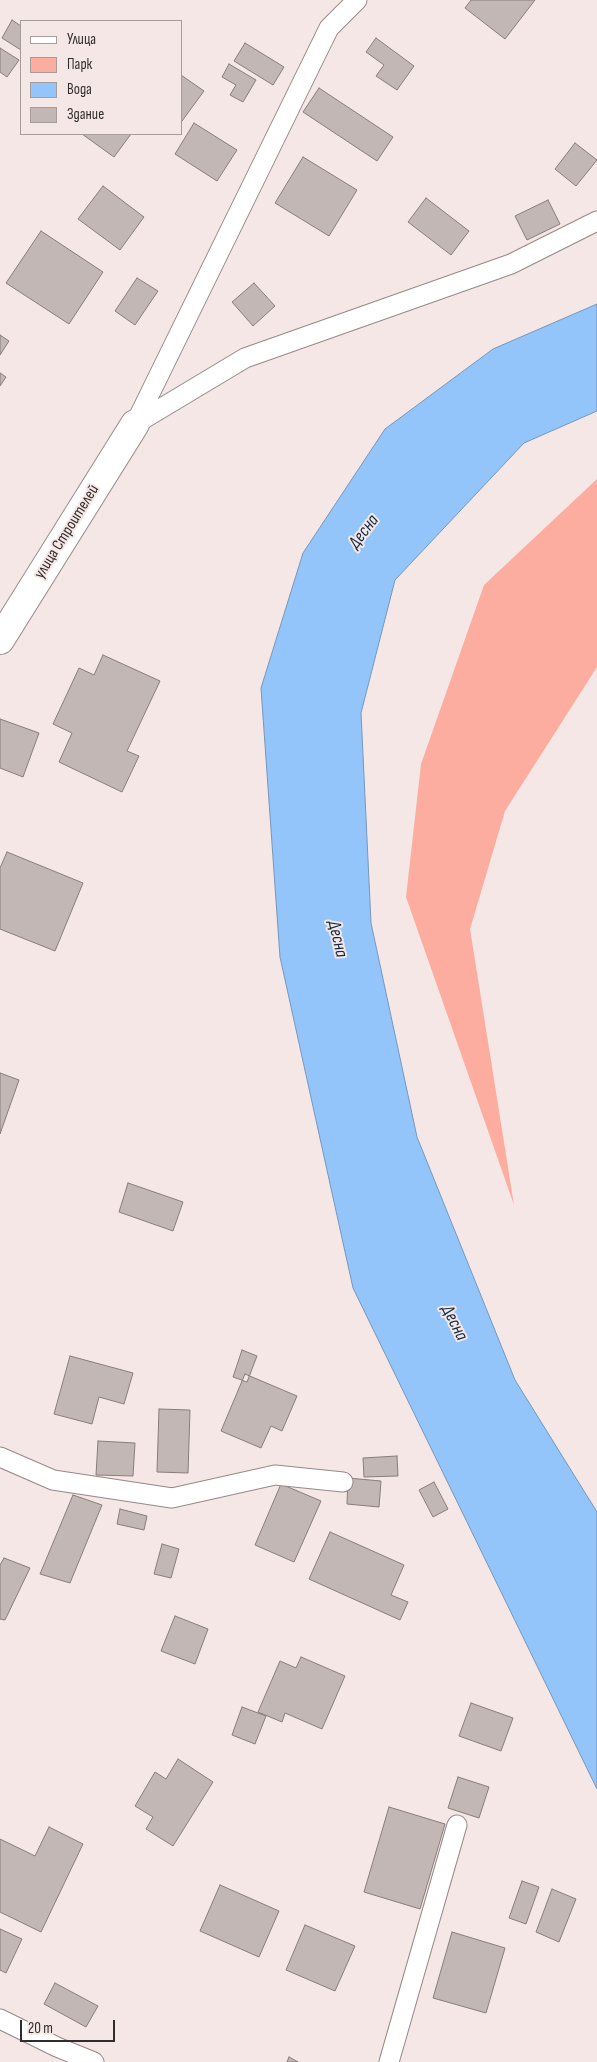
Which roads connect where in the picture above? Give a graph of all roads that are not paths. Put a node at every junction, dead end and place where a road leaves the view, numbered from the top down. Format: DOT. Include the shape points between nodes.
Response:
graph roads {
  1 [pos="357,0"];
  2 [pos="597,221"];
  3 [pos="135,424"];
  4 [pos="2,633"];
  5 [pos="0,1457"];
  6 [pos="343,1482"];
  7 [pos="457,1825"];
  8 [pos="0,2019"];
  9 [pos="55,2055"];
  10 [pos="94,2062"];
  11 [pos="388,2062"];
  1 -- 3 [label="lane" via="329,28"];
  2 -- 3 [label="lane" via="511,264 245,358"];
  3 -- 4 [label="street, улица Строителей"];
  5 -- 6 [label="lane" via="53,1480 172,1498 275,1475"];
  7 -- 11 [label="lane"];
  8 -- 9 [label="lane"];
  9 -- 10 [label="lane"];
}
